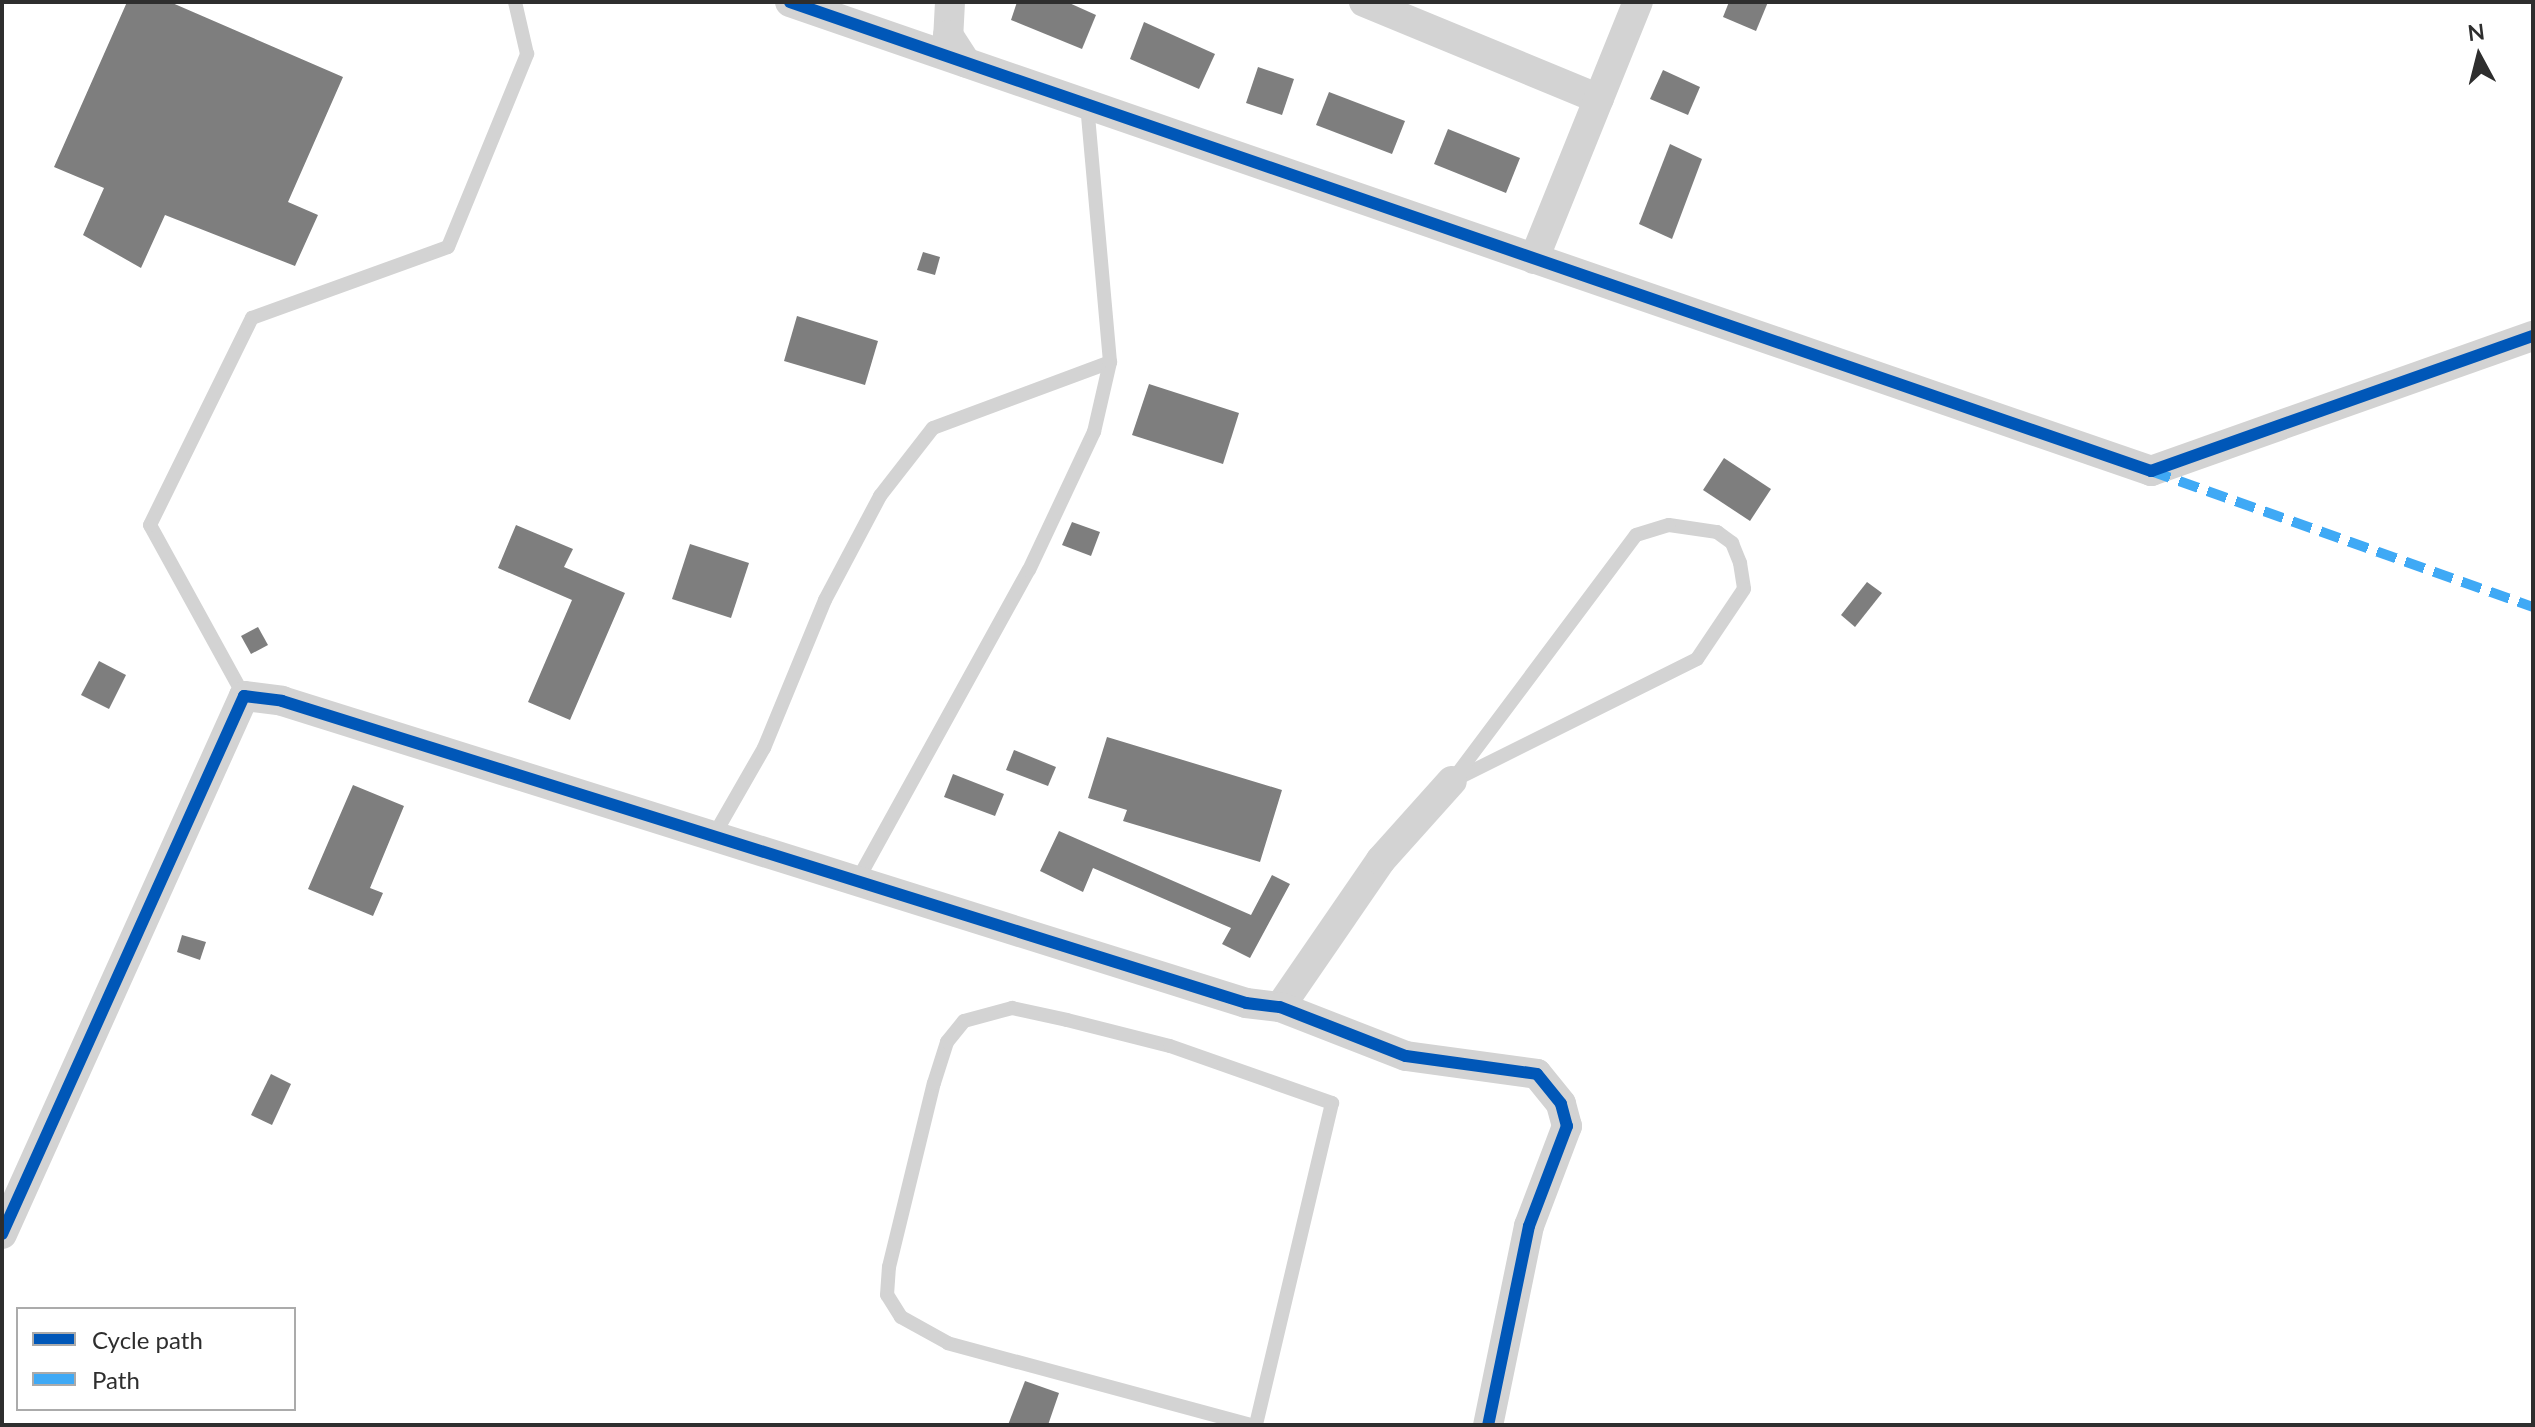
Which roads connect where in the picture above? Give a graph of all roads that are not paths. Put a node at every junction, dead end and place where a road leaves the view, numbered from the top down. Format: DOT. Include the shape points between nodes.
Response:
graph roads {
  1 [pos="515,2"];
  2 [pos="790,2"];
  3 [pos="950,2"];
  4 [pos="1638,2"];
  5 [pos="1375,4"];
  6 [pos="966,63"];
  7 [pos="1599,99"];
  8 [pos="1087,105"];
  9 [pos="1534,259"];
  10 [pos="2533,336"];
  11 [pos="1110,362"];
  12 [pos="244,696"];
  13 [pos="1452,781"];
  14 [pos="713,837"];
  15 [pos="857,881"];
  16 [pos="1280,1007"];
  17 [pos="2,1234"];
  18 [pos="1254,1425"];
  19 [pos="1488,1425"];
  1 -- 12 [label="lane" via="527,54 448,247 252,318 150,525"];
  2 -- 6 [label="street"];
  3 -- 6 [label="street" via="948,35"];
  4 -- 7 [label="street"];
  5 -- 7 [label="street"];
  6 -- 8 [label="street"];
  7 -- 9 [label="street"];
  8 -- 9 [label="street"];
  8 -- 11 [label="lane"];
  9 -- 10 [label="street" via="2151,471"];
  11 -- 14 [label="lane" via="933,428 880,496 825,600 764,748"];
  11 -- 15 [label="lane" via="1094,432 1029,570"];
  12 -- 14 [label="street" via="282,701"];
  12 -- 17 [label="street"];
  13 -- 13 [label="lane" via="1697,659 1744,589 1732,543 1697,526 1636,535"];
  13 -- 16 [label="street" via="1381,860"];
  14 -- 15 [label="street"];
  15 -- 16 [label="street" via="1246,1003"];
  16 -- 19 [label="street" via="1406,1056 1537,1074 1561,1104 1567,1126 1529,1226"];
  18 -- 18 [label="lane" via="948,1343 901,1317 887,1295 889,1267 934,1083 947,1042 964,1021 1025,1011 1170,1046 1332,1103"];
}
